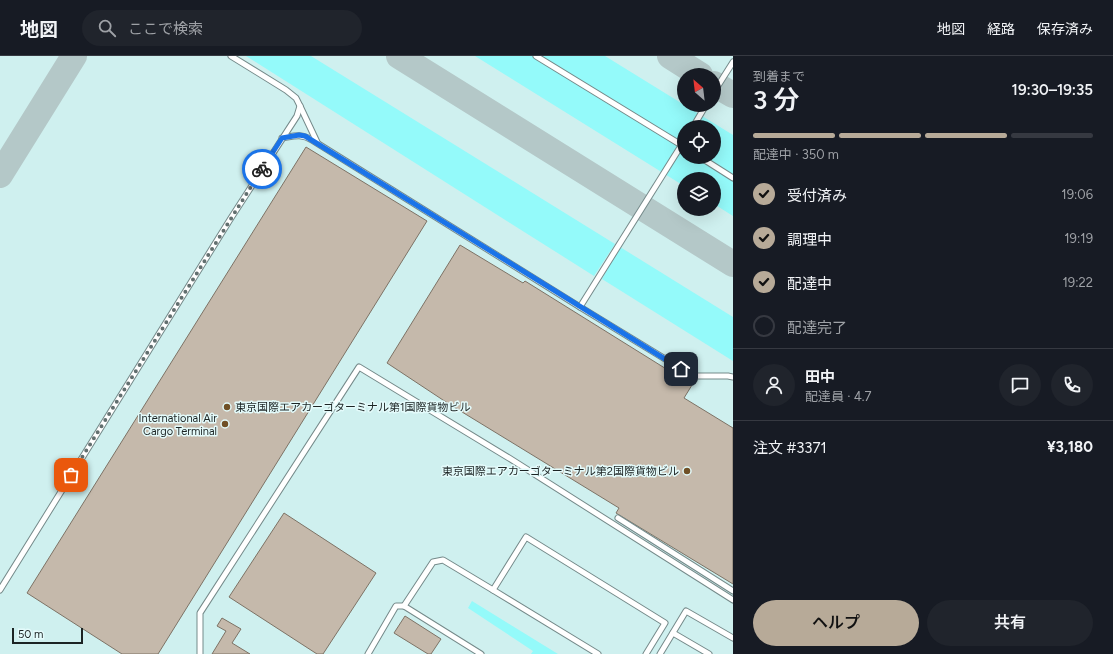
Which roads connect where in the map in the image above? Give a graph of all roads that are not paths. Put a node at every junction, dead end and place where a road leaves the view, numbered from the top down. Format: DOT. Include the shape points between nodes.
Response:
graph roads {
  1 [pos="230,56"];
  2 [pos="536,56"];
  3 [pos="733,62"];
  4 [pos="721,81"];
  5 [pos="300,106"];
  6 [pos="282,138"];
  7 [pos="677,140"];
  8 [pos="317,143"];
  9 [pos="677,153"];
  10 [pos="711,164"];
  11 [pos="733,178"];
  12 [pos="580,307"];
  13 [pos="733,377"];
  14 [pos="618,518"];
  15 [pos="0,590"];
  16 [pos="493,590"];
  17 [pos="733,591"];
  18 [pos="733,600"];
  19 [pos="404,606"];
  20 [pos="673,633"];
  21 [pos="733,638"];
  22 [pos="200,654"];
  23 [pos="368,654"];
  24 [pos="481,654"];
  25 [pos="598,654"];
  26 [pos="646,654"];
  27 [pos="660,654"];
  28 [pos="709,654"];
  1 -- 5 [label="lane" via="286,90 296,98"];
  2 -- 7 [label="lane"];
  3 -- 4 [label="lane"];
  5 -- 6 [label="lane" via="297,116"];
  5 -- 8 [label="lane"];
  6 -- 8 [label="lane" via="299,135"];
  6 -- 15 [label="lane"];
  8 -- 12 [label="lane"];
  9 -- 12 [label="lane"];
  10 -- 11 [label="lane"];
  12 -- 13 [label="lane" via="694,376"];
  14 -- 17 [label="lane"];
  16 -- 19 [label="lane" via="443,560 434,562"];
  16 -- 25 [label="lane"];
  16 -- 26 [label="lane" via="526,537 665,623"];
  18 -- 22 [label="lane" via="509,458 359,367 200,613"];
  19 -- 23 [label="lane" via="396,606"];
  19 -- 24 [label="lane"];
  20 -- 21 [label="lane" via="686,611"];
  20 -- 27 [label="lane"];
  20 -- 28 [label="lane"];
}
